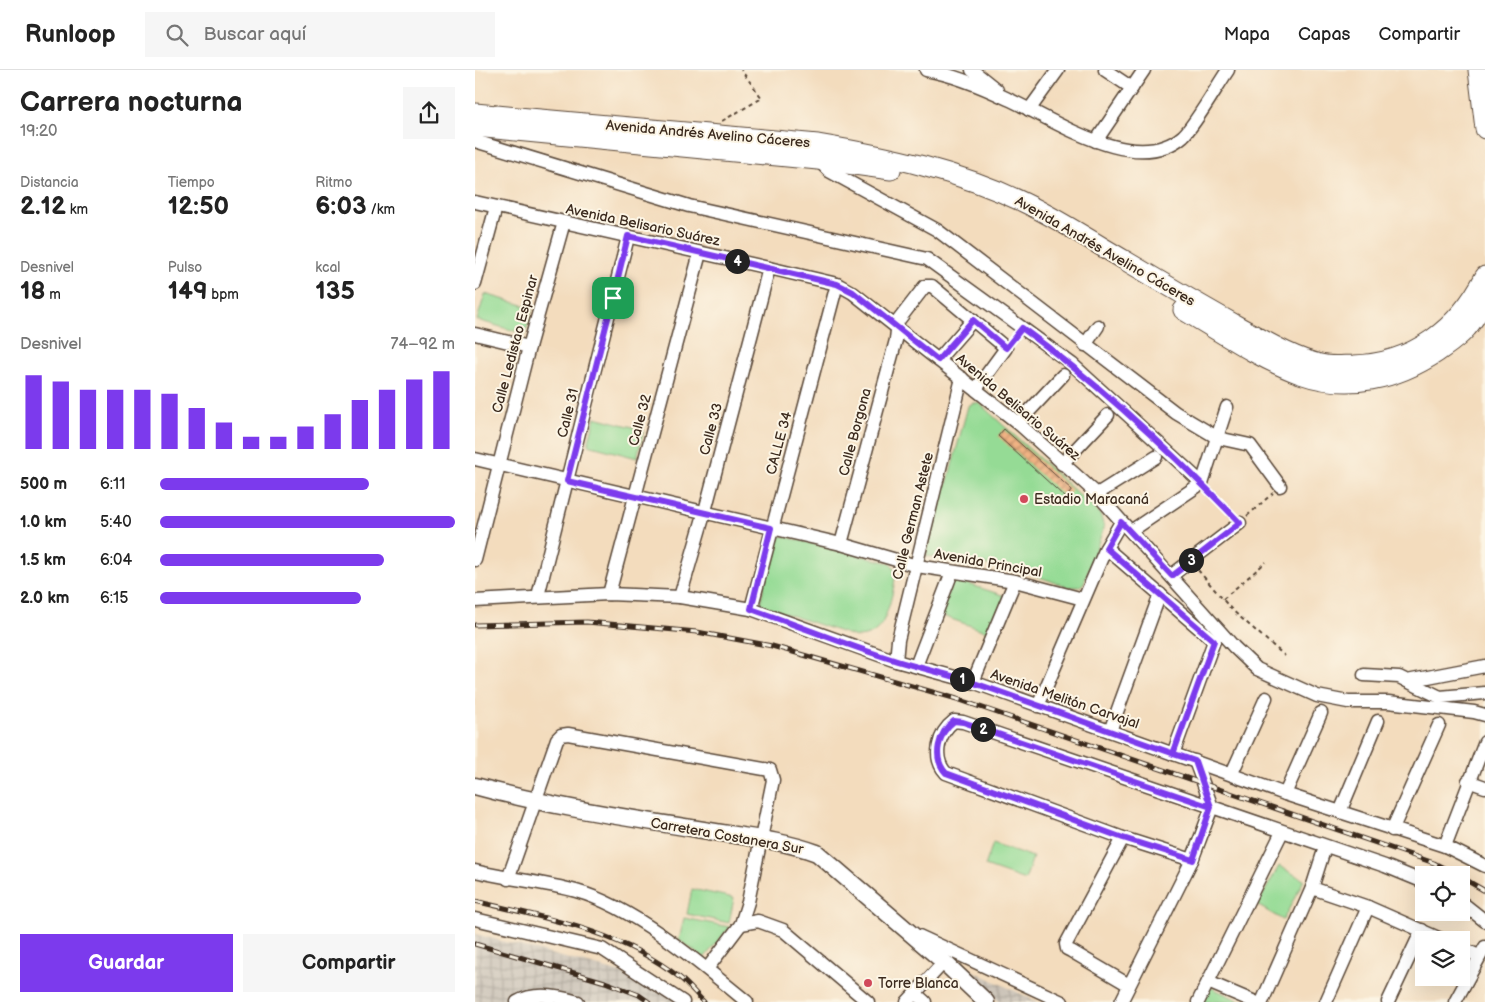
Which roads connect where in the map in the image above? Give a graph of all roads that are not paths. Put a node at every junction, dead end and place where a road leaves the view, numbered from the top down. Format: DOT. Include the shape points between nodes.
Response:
graph roads {
  1 [pos="926,70"];
  2 [pos="973,70"];
  3 [pos="1057,70"];
  4 [pos="1105,70"];
  5 [pos="1144,70"];
  6 [pos="1228,70"];
  7 [pos="1476,73"];
  8 [pos="1132,88"];
  9 [pos="1009,99"];
  10 [pos="1029,110"];
  11 [pos="475,113"];
  12 [pos="475,127"];
  13 [pos="1485,129"];
  14 [pos="475,141"];
  15 [pos="1096,141"];
  16 [pos="818,160"];
  17 [pos="475,202"];
  18 [pos="496,207"];
  19 [pos="564,222"];
  20 [pos="628,236"];
  21 [pos="700,252"];
  22 [pos="769,268"];
  23 [pos="1485,276"];
  24 [pos="475,284"];
  25 [pos="837,284"];
  26 [pos="1485,303"];
  27 [pos="973,320"];
  28 [pos="1098,326"];
  29 [pos="897,328"];
  30 [pos="475,334"];
  31 [pos="1085,345"];
  32 [pos="529,347"];
  33 [pos="938,360"];
  34 [pos="1063,375"];
  35 [pos="962,378"];
  36 [pos="976,389"];
  37 [pos="1227,407"];
  38 [pos="1108,415"];
  39 [pos="1018,423"];
  40 [pos="1218,438"];
  41 [pos="1156,457"];
  42 [pos="475,459"];
  43 [pos="1062,464"];
  44 [pos="499,465"];
  45 [pos="567,481"];
  46 [pos="1202,483"];
  47 [pos="1280,486"];
  48 [pos="1097,494"];
  49 [pos="635,497"];
  50 [pos="705,511"];
  51 [pos="1121,522"];
  52 [pos="1240,523"];
  53 [pos="771,528"];
  54 [pos="1131,530"];
  55 [pos="841,544"];
  56 [pos="1106,548"];
  57 [pos="475,560"];
  58 [pos="917,566"];
  59 [pos="952,572"];
  60 [pos="1172,576"];
  61 [pos="1015,581"];
  62 [pos="609,594"];
  63 [pos="1160,594"];
  64 [pos="538,596"];
  65 [pos="680,597"];
  66 [pos="1083,599"];
  67 [pos="475,601"];
  68 [pos="751,609"];
  69 [pos="896,661"];
  70 [pos="916,666"];
  71 [pos="1485,666"];
  72 [pos="1364,675"];
  73 [pos="1407,681"];
  74 [pos="973,682"];
  75 [pos="1485,693"];
  76 [pos="1266,698"];
  77 [pos="1037,706"];
  78 [pos="1321,713"];
  79 [pos="1485,715"];
  80 [pos="1378,722"];
  81 [pos="1439,725"];
  82 [pos="1111,731"];
  83 [pos="1485,742"];
  84 [pos="1173,754"];
  85 [pos="1195,761"];
  86 [pos="1232,773"];
  87 [pos="1468,781"];
  88 [pos="475,786"];
  89 [pos="1485,787"];
  90 [pos="1285,794"];
  91 [pos="535,802"];
  92 [pos="1211,807"];
  93 [pos="1340,812"];
  94 [pos="1392,830"];
  95 [pos="1282,832"];
  96 [pos="1123,838"];
  97 [pos="760,840"];
  98 [pos="1445,846"];
  99 [pos="1325,847"];
  100 [pos="1193,860"];
  101 [pos="1485,866"];
  102 [pos="475,871"];
  103 [pos="508,879"];
  104 [pos="1415,879"];
  105 [pos="1312,888"];
  106 [pos="1367,907"];
  107 [pos="1470,909"];
  108 [pos="475,919"];
  109 [pos="1485,921"];
  110 [pos="741,924"];
  111 [pos="905,929"];
  112 [pos="1422,930"];
  113 [pos="1482,952"];
  114 [pos="944,962"];
  115 [pos="707,969"];
  116 [pos="1208,982"];
  117 [pos="1129,985"];
  118 [pos="916,999"];
  119 [pos="679,1001"];
  120 [pos="517,1002"];
  121 [pos="578,1002"];
  122 [pos="747,1002"];
  123 [pos="868,1002"];
  124 [pos="986,1002"];
  125 [pos="1062,1002"];
  126 [pos="1121,1002"];
  127 [pos="1198,1002"];
  128 [pos="1255,1002"];
  129 [pos="1262,1002"];
  130 [pos="1326,1002"];
  131 [pos="1388,1002"];
  132 [pos="1455,1002"];
  1 -- 9 [label="street" via="951,75"];
  2 -- 9 [label="street"];
  3 -- 10 [label="street"];
  4 -- 8 [label="street"];
  5 -- 8 [label="street"];
  6 -- 15 [label="street" via="1183,135 1165,146 1137,151"];
  7 -- 13 [label="highway"];
  8 -- 15 [label="street"];
  9 -- 10 [label="street"];
  10 -- 15 [label="street"];
  11 -- 23 [label="highway, Avenida Andrés Avelino Cáceres" via="818,144 874,153 961,176 1040,211 1196,303 1285,351 1321,364 1364,365 1386,361 1430,342 1463,311"];
  12 -- 16 [label="highway, Avenida Andrés Avelino Cáceres"];
  14 -- 46 [label="street" via="689,206 927,258 1072,364"];
  16 -- 26 [label="highway, Avenida Andrés Avelino Cáceres" via="871,166 929,178 999,204 1041,224 1280,366 1339,382 1359,382 1421,364 1454,341"];
  16 -- 31 [label="street" via="829,171 937,230"];
  17 -- 18 [label="street, Avenida Belisario Suárez"];
  18 -- 19 [label="street, Avenida Belisario Suárez"];
  18 -- 24 [label="street"];
  19 -- 20 [label="street, Avenida Belisario Suárez"];
  19 -- 32 [label="street, Calle Ledistao Espinar"];
  20 -- 21 [label="street, Avenida Belisario Suárez"];
  20 -- 45 [label="street, Calle 31"];
  21 -- 22 [label="street, Avenida Belisario Suárez"];
  21 -- 49 [label="street, Calle 32"];
  22 -- 25 [label="street, Avenida Belisario Suárez"];
  22 -- 50 [label="street, Calle 33"];
  25 -- 29 [label="street, Avenida Belisario Suárez" via="853,292"];
  25 -- 53 [label="street, CALLE 34"];
  27 -- 29 [label="street, Calle Borgona" via="929,284 898,321"];
  27 -- 33 [label="street"];
  27 -- 36 [label="street" via="1006,348"];
  28 -- 31 [label="street"];
  29 -- 33 [label="street, Avenida Belisario Suárez"];
  29 -- 55 [label="street, Calle Borgona"];
  30 -- 32 [label="street"];
  31 -- 40 [label="street" via="1176,413"];
  32 -- 44 [label="street, Calle Ledistao Espinar"];
  33 -- 35 [label="street, Avenida Belisario Suárez"];
  34 -- 39 [label="street"];
  35 -- 36 [label="street, Avenida Belisario Suárez"];
  35 -- 58 [label="street, Calle German Astete"];
  36 -- 39 [label="street, Avenida Belisario Suárez"];
  37 -- 40 [label="street"];
  38 -- 43 [label="street"];
  39 -- 43 [label="street, Avenida Belisario Suárez"];
  40 -- 46 [label="street"];
  40 -- 47 [label="street" via="1250,445"];
  41 -- 48 [label="street"];
  42 -- 44 [label="street, Avenida Principal"];
  43 -- 48 [label="street, Avenida Belisario Suárez"];
  44 -- 45 [label="street, Avenida Principal"];
  44 -- 57 [label="street, Calle Ledistao Espinar"];
  45 -- 49 [label="street, Avenida Principal"];
  45 -- 64 [label="street, Calle 31"];
  46 -- 54 [label="street"];
  48 -- 51 [label="street, Avenida Belisario Suárez"];
  49 -- 50 [label="street, Avenida Principal"];
  49 -- 62 [label="street, Calle 32"];
  50 -- 53 [label="street, Avenida Principal"];
  50 -- 65 [label="street, Calle 33"];
  51 -- 54 [label="street, Avenida Belisario Suárez"];
  51 -- 56 [label="street"];
  52 -- 60 [label="street"];
  53 -- 55 [label="street, Avenida Principal"];
  53 -- 68 [label="street, CALLE 34"];
  54 -- 60 [label="street, Avenida Belisario Suárez"];
  55 -- 58 [label="street, Avenida Principal"];
  56 -- 63 [label="street"];
  56 -- 66 [label="street"];
  58 -- 59 [label="street, Avenida Principal"];
  58 -- 69 [label="street, Calle German Astete" via="898,640"];
  59 -- 61 [label="street, Avenida Principal"];
  59 -- 70 [label="street"];
  60 -- 79 [label="street, Avenida Belisario Suárez" via="1257,669 1317,696"];
  61 -- 66 [label="street, Avenida Principal"];
  61 -- 74 [label="street"];
  62 -- 64 [label="street, Avenida Melitón Carvajal"];
  62 -- 65 [label="street, Avenida Melitón Carvajal"];
  63 -- 82 [label="street"];
  63 -- 84 [label="street" via="1214,641"];
  64 -- 67 [label="street, Avenida Melitón Carvajal"];
  65 -- 68 [label="street, Avenida Melitón Carvajal"];
  66 -- 77 [label="street"];
  68 -- 69 [label="street, Avenida Melitón Carvajal"];
  69 -- 70 [label="street, Avenida Melitón Carvajal"];
  70 -- 74 [label="street, Avenida Melitón Carvajal"];
  71 -- 73 [label="street"];
  72 -- 73 [label="street" via="1399,677"];
  73 -- 75 [label="street" via="1440,697"];
  74 -- 77 [label="street, Avenida Melitón Carvajal"];
  76 -- 86 [label="street"];
  77 -- 82 [label="street, Avenida Melitón Carvajal"];
  78 -- 90 [label="street"];
  80 -- 93 [label="street"];
  81 -- 94 [label="street"];
  82 -- 84 [label="street, Avenida Melitón Carvajal"];
  83 -- 87 [label="street"];
  84 -- 85 [label="street, Avenida Melitón Carvajal"];
  85 -- 86 [label="street, Avenida Melitón Carvajal"];
  85 -- 92 [label="street"];
  86 -- 90 [label="street, Avenida Melitón Carvajal"];
  87 -- 89 [label="street"];
  87 -- 98 [label="street"];
  88 -- 91 [label="main road, Carretera Costanera Sur"];
  90 -- 93 [label="street, Avenida Melitón Carvajal"];
  91 -- 97 [label="main road, Carretera Costanera Sur"];
  91 -- 97 [label="street" via="557,739 568,734 770,770 773,780"];
  91 -- 103 [label="street"];
  92 -- 95 [label="street"];
  92 -- 96 [label="street" via="963,722 954,721 948,726 937,756 939,766 946,773"];
  92 -- 100 [label="street"];
  93 -- 94 [label="street, Avenida Melitón Carvajal"];
  94 -- 98 [label="street, Avenida Melitón Carvajal"];
  95 -- 99 [label="street"];
  95 -- 116 [label="street"];
  96 -- 100 [label="street"];
  96 -- 117 [label="street" via="1067,949"];
  97 -- 110 [label="street"];
  97 -- 111 [label="main road, Carretera Costanera Sur" via="800,847 817,854"];
  98 -- 101 [label="street, Avenida Melitón Carvajal"];
  99 -- 104 [label="street"];
  99 -- 105 [label="street"];
  100 -- 117 [label="street"];
  102 -- 103 [label="street"];
  103 -- 115 [label="street" via="576,891 590,897 647,927"];
  105 -- 106 [label="street"];
  105 -- 129 [label="street"];
  106 -- 112 [label="street"];
  106 -- 130 [label="street"];
  107 -- 109 [label="street"];
  108 -- 119 [label="street" via="602,949"];
  110 -- 115 [label="street"];
  110 -- 123 [label="street" via="758,921 783,930"];
  111 -- 114 [label="main road, Carretera Costanera Sur"];
  111 -- 125 [label="street"];
  112 -- 131 [label="street"];
  113 -- 132 [label="street"];
  114 -- 118 [label="street"];
  114 -- 124 [label="main road, Carretera Costanera Sur"];
  115 -- 122 [label="street"];
  116 -- 127 [label="street"];
  116 -- 128 [label="street"];
  117 -- 126 [label="street"];
  120 -- 121 [label="street" via="538,995 564,997"];
}
